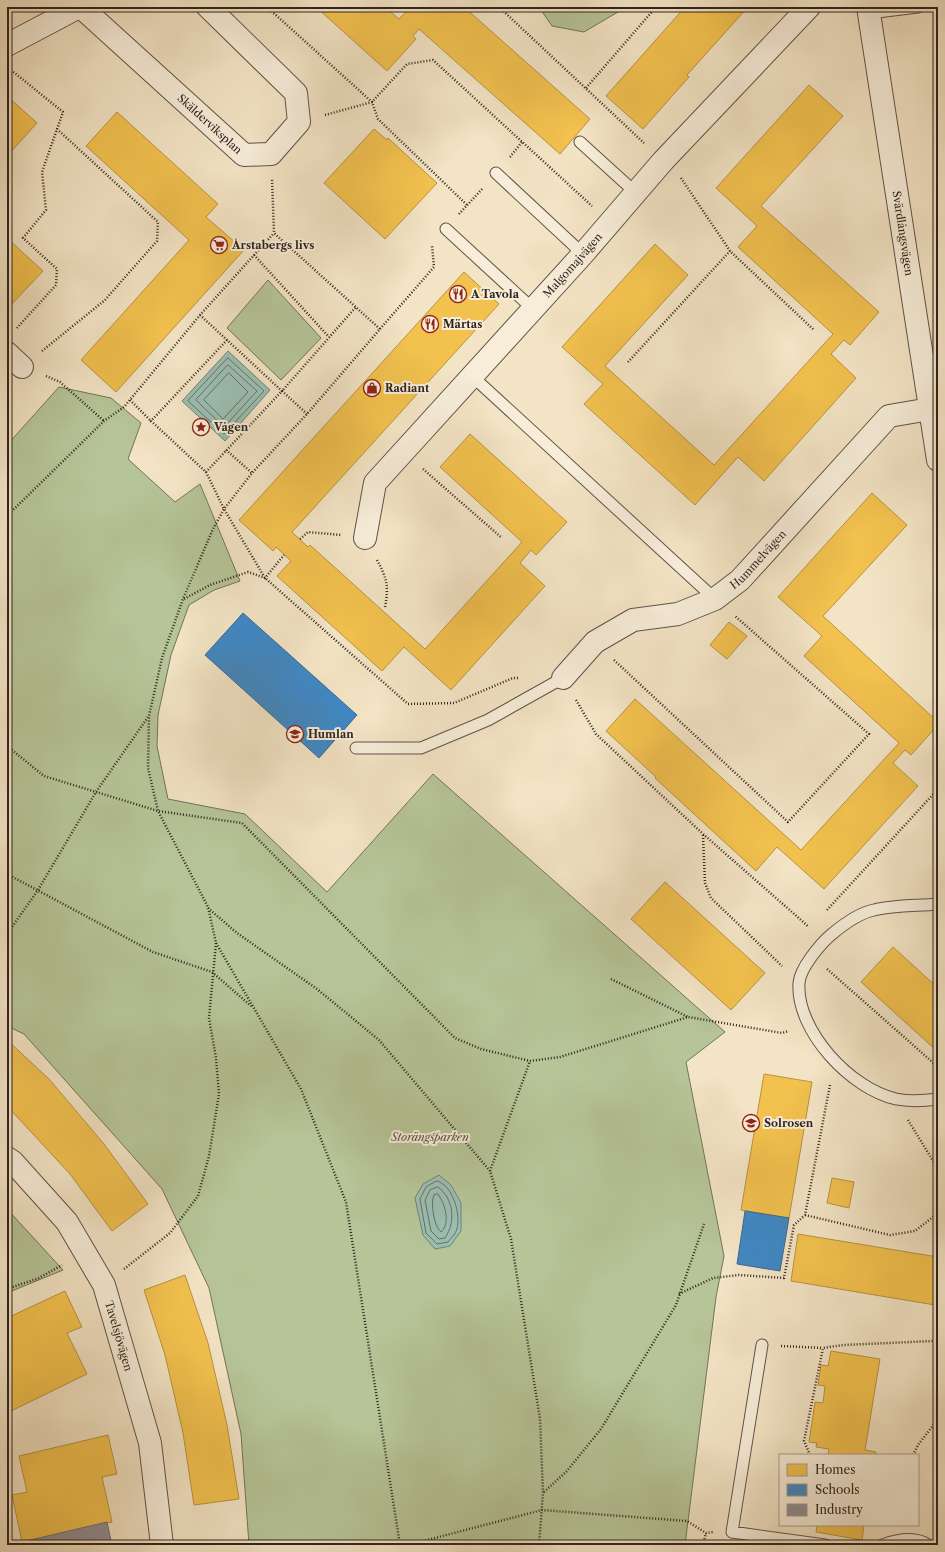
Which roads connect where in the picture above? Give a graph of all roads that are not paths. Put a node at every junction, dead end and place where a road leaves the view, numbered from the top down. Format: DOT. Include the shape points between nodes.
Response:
graph roads {
  1 [pos="80,7"];
  2 [pos="208,7"];
  3 [pos="809,7"];
  4 [pos="918,7"];
  5 [pos="869,10"];
  6 [pos="7,45"];
  7 [pos="580,142"];
  8 [pos="496,173"];
  9 [pos="636,193"];
  10 [pos="446,228"];
  11 [pos="583,254"];
  12 [pos="533,309"];
  13 [pos="472,376"];
  14 [pos="930,409"];
  15 [pos="938,460"];
  16 [pos="365,538"];
  17 [pos="715,599"];
  18 [pos="563,678"];
  19 [pos="356,748"];
  20 [pos="938,904"];
  21 [pos="938,1099"];
  22 [pos="7,1158"];
  23 [pos="762,1345"];
  24 [pos="162,1545"];
  25 [pos="825,1545"];
  26 [pos="882,1545"];
  27 [pos="928,1545"];
  1 -- 2 [label="street, Skälderviksplan" via="244,155 271,154 299,122 296,93"];
  1 -- 6 [label="street"];
  3 -- 9 [label="street, Malgomajvägen" via="674,149"];
  4 -- 5 [label="lane"];
  5 -- 14 [label="street, Svärdlångsvägen"];
  7 -- 9 [label="lane"];
  8 -- 11 [label="lane"];
  9 -- 11 [label="street, Malgomajvägen"];
  10 -- 12 [label="lane"];
  11 -- 12 [label="street, Malgomajvägen"];
  12 -- 13 [label="street, Malgomajvägen"];
  13 -- 16 [label="street, Malgomajvägen" via="375,483"];
  13 -- 17 [label="lane"];
  14 -- 15 [label="street, Svärdlångsvägen"];
  14 -- 17 [label="street, Hummelvägen" via="889,416 740,580"];
  17 -- 18 [label="street, Hummelvägen" via="678,614 633,620 595,642"];
  18 -- 19 [label="lane" via="488,720 421,748"];
  20 -- 21 [label="lane" via="873,910 847,922 826,939 812,955 799,982 809,1027 834,1062 860,1084 894,1099 914,1102"];
  22 -- 24 [label="street, Tavelsjövägen" via="67,1222 104,1286 150,1443"];
  23 -- 25 [label="lane" via="732,1532"];
  26 -- 27 [label="lane" via="898,1540 924,1542"];
}
